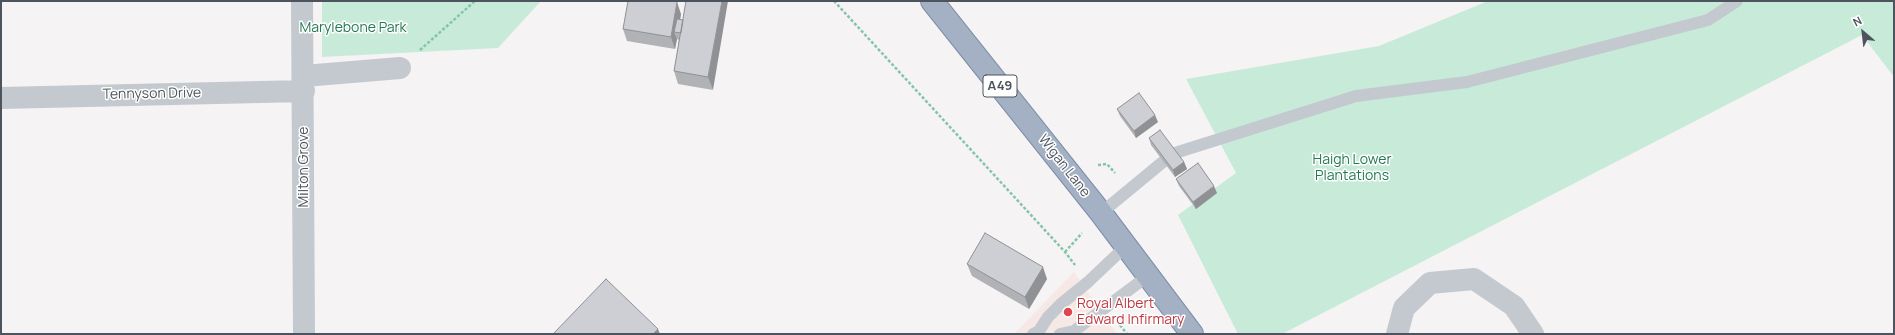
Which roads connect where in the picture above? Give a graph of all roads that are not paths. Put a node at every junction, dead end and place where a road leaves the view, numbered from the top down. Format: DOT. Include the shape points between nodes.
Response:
graph roads {
  1 [pos="302,1"];
  2 [pos="932,1"];
  3 [pos="1737,1"];
  4 [pos="400,68"];
  5 [pos="304,83"];
  6 [pos="1,98"];
  7 [pos="1175,153"];
  8 [pos="1164,161"];
  9 [pos="1101,213"];
  10 [pos="1126,246"];
  11 [pos="1149,275"];
  12 [pos="1040,333"];
  13 [pos="304,334"];
  14 [pos="1060,334"];
  15 [pos="1192,334"];
  16 [pos="1397,334"];
  17 [pos="1533,334"];
  1 -- 5 [label="street, Milton Grove"];
  2 -- 9 [label="highway, Wigan Lane / A49"];
  3 -- 7 [label="lane" via="1708,20 1467,82 1356,96"];
  4 -- 5 [label="street, Tennyson Drive"];
  5 -- 6 [label="street, Tennyson Drive"];
  5 -- 13 [label="street, Milton Grove"];
  8 -- 9 [label="lane"];
  9 -- 10 [label="highway, Wigan Lane / A49"];
  10 -- 11 [label="highway, Wigan Lane / A49"];
  10 -- 12 [label="lane" via="1048,317"];
  11 -- 14 [label="lane" via="1074,331"];
  11 -- 15 [label="highway, Wigan Lane / A49"];
  16 -- 17 [label="street" via="1404,308 1430,283 1474,279 1514,306"];
}
